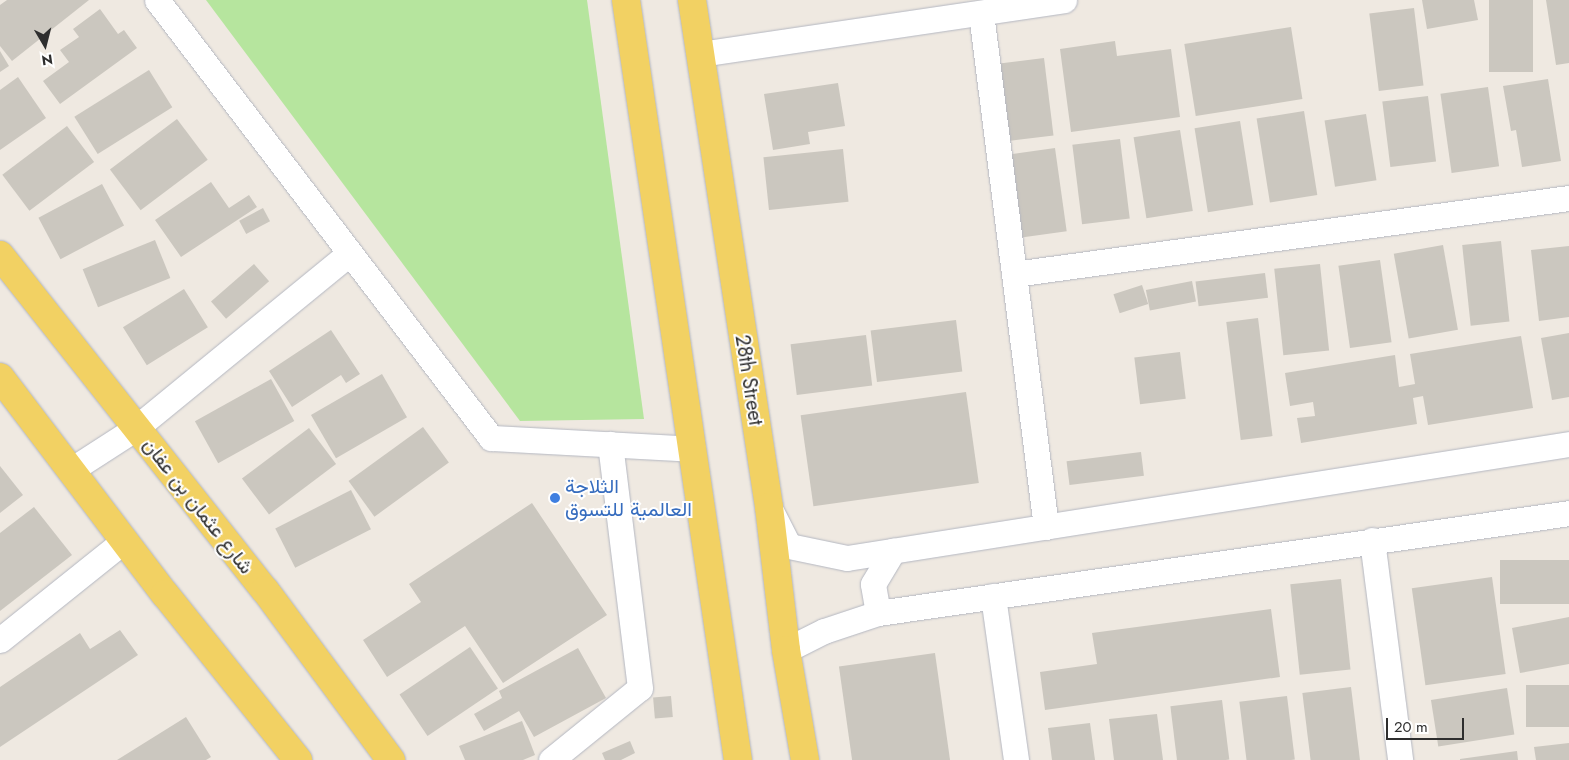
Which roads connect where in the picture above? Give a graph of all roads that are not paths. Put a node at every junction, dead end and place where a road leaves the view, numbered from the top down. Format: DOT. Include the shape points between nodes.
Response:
graph roads {
  1 [pos="157,0"];
  2 [pos="626,0"];
  3 [pos="692,0"];
  4 [pos="1064,0"];
  5 [pos="981,12"];
  6 [pos="700,54"];
  7 [pos="1569,198"];
  8 [pos="350,253"];
  9 [pos="0,255"];
  10 [pos="1014,274"];
  11 [pos="0,377"];
  12 [pos="136,428"];
  13 [pos="610,444"];
  14 [pos="1569,444"];
  15 [pos="693,449"];
  16 [pos="71,470"];
  17 [pos="768,507"];
  18 [pos="1569,513"];
  19 [pos="1046,527"];
  20 [pos="124,540"];
  21 [pos="1372,540"];
  22 [pos="893,551"];
  23 [pos="993,596"];
  24 [pos="878,613"];
  25 [pos="0,640"];
  26 [pos="786,650"];
  27 [pos="298,760"];
  28 [pos="391,760"];
  29 [pos="551,760"];
  30 [pos="738,760"];
  31 [pos="805,760"];
  32 [pos="1016,760"];
  33 [pos="1400,760"];
  1 -- 8 [label="street"];
  2 -- 15 [label="main road"];
  3 -- 6 [label="main road, 28th Street"];
  4 -- 5 [label="street"];
  5 -- 6 [label="street"];
  5 -- 10 [label="street"];
  6 -- 17 [label="main road, 28th Street"];
  7 -- 10 [label="street"];
  8 -- 12 [label="street"];
  8 -- 13 [label="street" via="491,438"];
  9 -- 12 [label="main road, شارع عثمان بن عفان"];
  10 -- 19 [label="street"];
  11 -- 16 [label="main road"];
  12 -- 16 [label="street"];
  12 -- 28 [label="main road, شارع عثمان بن عفان" via="265,590"];
  13 -- 15 [label="street"];
  13 -- 29 [label="street" via="640,688"];
  14 -- 19 [label="street"];
  15 -- 30 [label="main road"];
  16 -- 20 [label="main road"];
  17 -- 22 [label="street" via="789,546 847,558"];
  17 -- 26 [label="main road, 28th Street"];
  18 -- 21 [label="street"];
  19 -- 22 [label="street"];
  20 -- 25 [label="street"];
  20 -- 27 [label="main road"];
  21 -- 23 [label="street"];
  21 -- 33 [label="street"];
  22 -- 24 [label="street" via="873,584"];
  23 -- 24 [label="street"];
  23 -- 32 [label="street"];
  24 -- 26 [label="street" via="824,631"];
  26 -- 31 [label="main road, 28th Street"];
}
